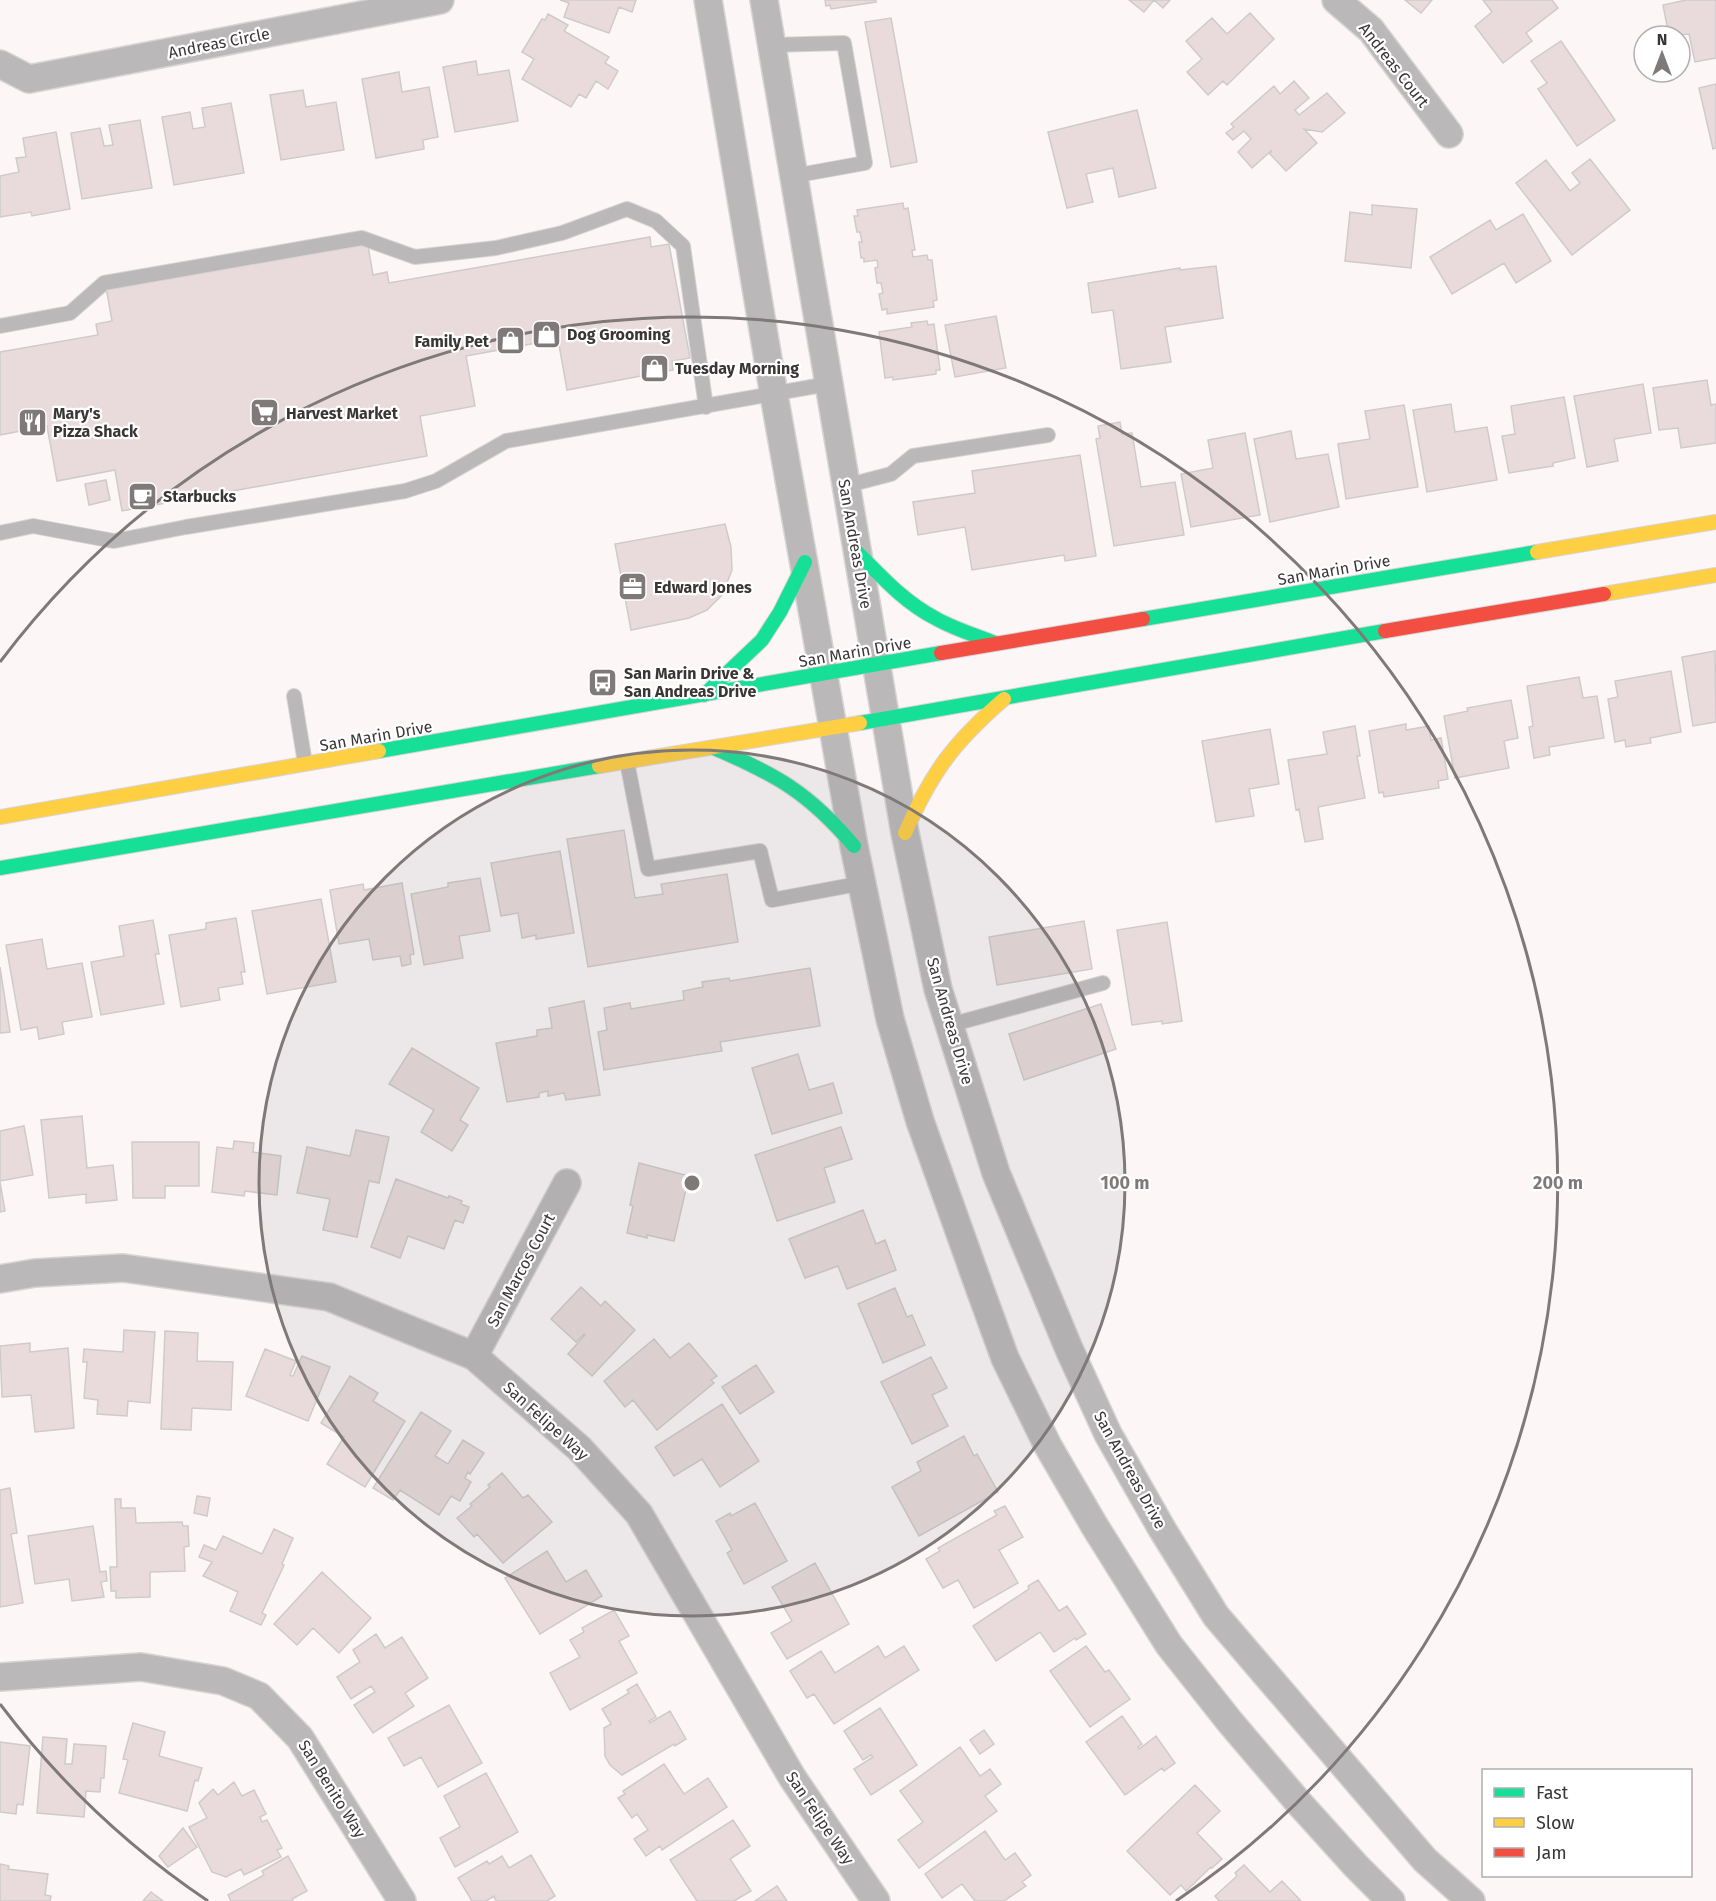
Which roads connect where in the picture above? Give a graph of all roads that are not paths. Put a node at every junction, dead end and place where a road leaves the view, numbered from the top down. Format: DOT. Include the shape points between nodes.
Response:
graph roads {
  1 [pos="440,0"];
  2 [pos="708,0"];
  3 [pos="764,0"];
  4 [pos="1336,0"];
  5 [pos="771,45"];
  6 [pos="0,64"];
  7 [pos="1449,134"];
  8 [pos="793,176"];
  9 [pos="0,326"];
  10 [pos="828,384"];
  11 [pos="774,395"];
  12 [pos="706,406"];
  13 [pos="1048,435"];
  14 [pos="845,486"];
  15 [pos="1716,522"];
  16 [pos="0,532"];
  17 [pos="856,552"];
  18 [pos="805,562"];
  19 [pos="1716,575"];
  20 [pos="997,644"];
  21 [pos="875,665"];
  22 [pos="824,674"];
  23 [pos="704,694"];
  24 [pos="294,696"];
  25 [pos="1005,699"];
  26 [pos="885,719"];
  27 [pos="834,728"];
  28 [pos="714,748"];
  29 [pos="627,762"];
  30 [pos="306,765"];
  31 [pos="0,817"];
  32 [pos="905,833"];
  33 [pos="854,846"];
  34 [pos="0,868"];
  35 [pos="863,883"];
  36 [pos="1103,983"];
  37 [pos="950,1025"];
  38 [pos="567,1183"];
  39 [pos="0,1279"];
  40 [pos="474,1356"];
  41 [pos="0,1677"];
  42 [pos="402,1901"];
  43 [pos="876,1901"];
  44 [pos="1392,1901"];
  45 [pos="1471,1901"];
  1 -- 6 [label="street, Andreas Circle" via="28,79"];
  2 -- 11 [label="street"];
  3 -- 5 [label="street, San Andreas Drive"];
  4 -- 7 [label="street, Andreas Court" via="1371,30"];
  5 -- 8 [label="street, San Andreas Drive"];
  5 -- 8 [label="lane" via="844,43 865,163"];
  8 -- 10 [label="street, San Andreas Drive"];
  9 -- 12 [label="lane" via="70,313 104,283 362,238 415,257 496,248 562,233 627,209 656,221 683,246"];
  10 -- 11 [label="lane"];
  10 -- 14 [label="street, San Andreas Drive"];
  11 -- 12 [label="lane"];
  11 -- 18 [label="street"];
  12 -- 16 [label="lane" via="506,441 436,481 405,491 114,541 33,526"];
  13 -- 14 [label="lane" via="913,456 891,474"];
  14 -- 17 [label="street, San Andreas Drive"];
  15 -- 20 [label="main road, San Marin Drive"];
  17 -- 20 [label="main road" via="925,613"];
  17 -- 21 [label="street, San Andreas Drive"];
  18 -- 22 [label="street"];
  18 -- 23 [label="main road" via="762,640"];
  19 -- 25 [label="main road"];
  20 -- 21 [label="main road, San Marin Drive"];
  21 -- 22 [label="main road, San Marin Drive"];
  21 -- 26 [label="street, San Andreas Drive"];
  22 -- 23 [label="main road, San Marin Drive"];
  22 -- 27 [label="street"];
  23 -- 30 [label="main road, San Marin Drive"];
  24 -- 30 [label="lane"];
  25 -- 26 [label="main road"];
  25 -- 32 [label="main road" via="974,724 941,763"];
  26 -- 27 [label="main road"];
  26 -- 32 [label="street, San Andreas Drive"];
  27 -- 28 [label="main road"];
  27 -- 33 [label="street"];
  28 -- 29 [label="main road"];
  28 -- 33 [label="main road" via="780,778 829,817"];
  29 -- 34 [label="main road"];
  29 -- 35 [label="lane" via="648,869 760,851 772,900"];
  30 -- 31 [label="main road, San Marin Drive"];
  32 -- 37 [label="street, San Andreas Drive" via="938,989"];
  33 -- 35 [label="street"];
  35 -- 44 [label="street" via="890,1019 920,1121 1005,1359 1048,1446 1170,1645 1299,1803"];
  36 -- 37 [label="lane"];
  37 -- 45 [label="street, San Andreas Drive" via="996,1173 1069,1349 1108,1434 1162,1529 1216,1616 1425,1860"];
  38 -- 40 [label="street, San Marcos Court"];
  39 -- 40 [label="street, San Felipe Way" via="123,1268 329,1297"];
  40 -- 43 [label="street, San Felipe Way" via="580,1449 639,1514 792,1777"];
  41 -- 42 [label="street, San Benito Way" via="141,1667 223,1681 259,1695 300,1738"];
}
